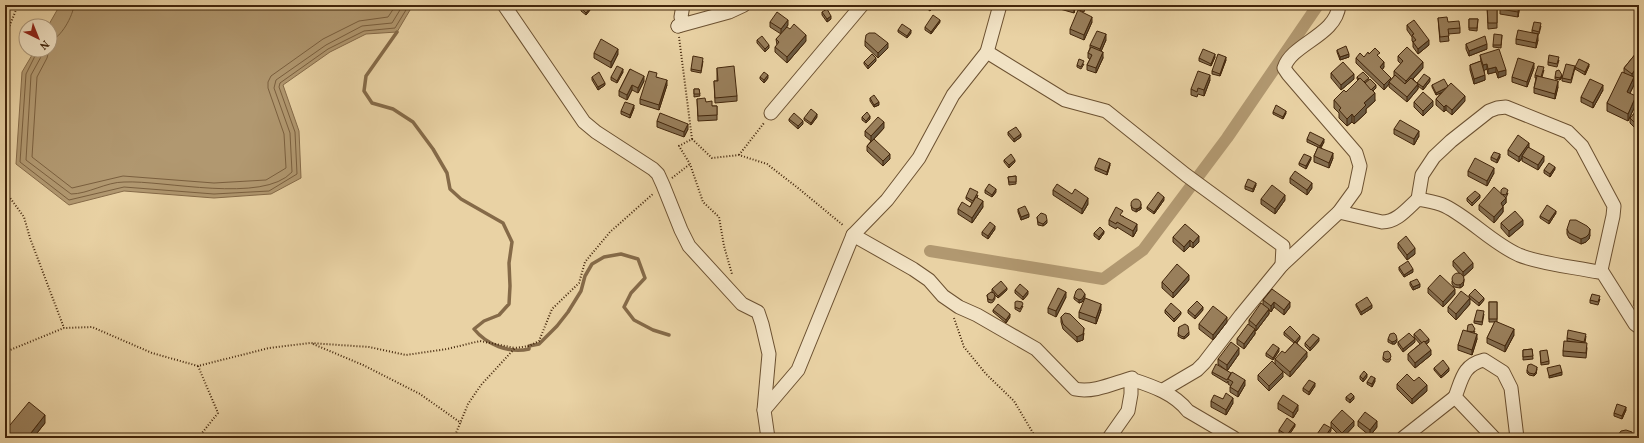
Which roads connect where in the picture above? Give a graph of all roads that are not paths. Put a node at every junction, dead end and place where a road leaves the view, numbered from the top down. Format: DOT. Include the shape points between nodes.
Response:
graph roads {
  1 [pos="504,5"];
  2 [pos="683,5"];
  3 [pos="744,5"];
  4 [pos="862,5"];
  5 [pos="1000,5"];
  6 [pos="1339,5"];
  7 [pos="987,52"];
  8 [pos="770,114"];
  9 [pos="1418,199"];
  10 [pos="1339,212"];
  11 [pos="853,235"];
  12 [pos="1282,265"];
  13 [pos="1600,270"];
  14 [pos="1639,327"];
  15 [pos="1131,379"];
  16 [pos="1163,390"];
  17 [pos="1455,397"];
  18 [pos="764,410"];
  19 [pos="768,438"];
  20 [pos="1109,438"];
  21 [pos="1234,438"];
  22 [pos="1403,438"];
  23 [pos="1494,438"];
  24 [pos="1517,438"];
  1 -- 18 [label="street" via="584,122 658,174 690,246 742,304 758,312 769,354"];
  2 -- 3 [label="street" via="680,17 684,23 678,26 729,12"];
  4 -- 8 [label="street"];
  5 -- 7 [label="street"];
  6 -- 10 [label="street" via="1338,14 1334,19 1321,33 1286,60 1284,68 1356,153 1360,166 1355,190"];
  7 -- 11 [label="street" via="953,94 919,158 887,200"];
  7 -- 12 [label="street" via="1064,100 1106,110 1186,175 1283,246"];
  9 -- 10 [label="street" via="1395,220 1389,222"];
  9 -- 13 [label="street" via="1445,206 1520,255 1598,272"];
  9 -- 13 [label="street" via="1422,175 1441,149 1489,112 1506,107 1568,132 1582,146 1614,206"];
  10 -- 12 [label="street"];
  11 -- 15 [label="street" via="913,269 959,307 978,315 1036,349 1075,388 1090,390"];
  11 -- 18 [label="street" via="798,370"];
  12 -- 16 [label="street" via="1204,363"];
  13 -- 14 [label="street"];
  15 -- 16 [label="street"];
  15 -- 20 [label="street" via="1128,411"];
  16 -- 21 [label="street" via="1184,405 1188,411"];
  17 -- 22 [label="street"];
  17 -- 23 [label="street"];
  17 -- 24 [label="street" via="1471,364 1484,360 1494,365 1507,378 1511,388"];
  18 -- 19 [label="street"];
}
